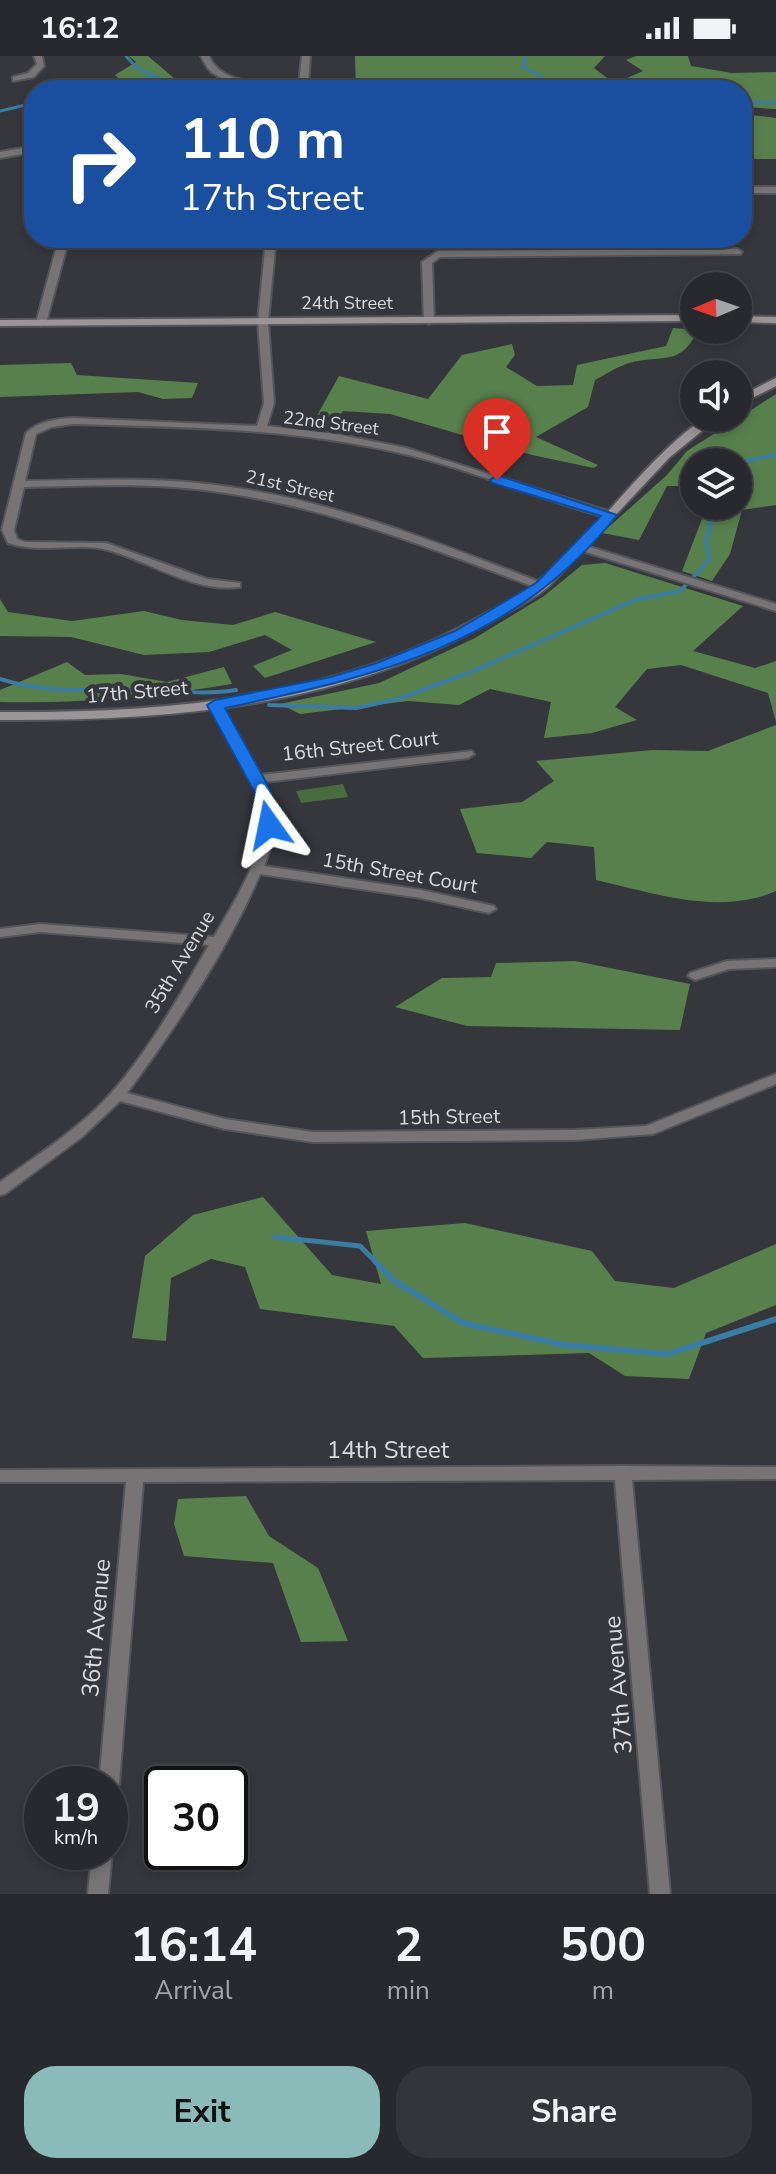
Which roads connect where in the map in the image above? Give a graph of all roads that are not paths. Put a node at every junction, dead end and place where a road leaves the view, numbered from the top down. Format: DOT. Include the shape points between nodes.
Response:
graph roads {
  1 [pos="38,56"];
  2 [pos="205,56"];
  3 [pos="306,56"];
  4 [pos="16,79"];
  5 [pos="233,80"];
  6 [pos="303,80"];
  7 [pos="24,151"];
  8 [pos="0,155"];
  9 [pos="752,190"];
  10 [pos="776,190"];
  11 [pos="61,248"];
  12 [pos="270,248"];
  13 [pos="506,248"];
  14 [pos="659,248"];
  15 [pos="660,252"];
  16 [pos="737,252"];
  17 [pos="506,253"];
  18 [pos="680,318"];
  19 [pos="752,319"];
  20 [pos="776,320"];
  21 [pos="429,321"];
  22 [pos="263,322"];
  23 [pos="0,323"];
  24 [pos="41,323"];
  25 [pos="776,381"];
  26 [pos="752,394"];
  27 [pos="260,431"];
  28 [pos="695,432"];
  29 [pos="20,484"];
  30 [pos="610,515"];
  31 [pos="580,547"];
  32 [pos="236,585"];
  33 [pos="541,586"];
  34 [pos="776,608"];
  35 [pos="215,705"];
  36 [pos="0,716"];
  37 [pos="468,754"];
  38 [pos="256,779"];
  39 [pos="257,869"];
  40 [pos="489,909"];
  41 [pos="0,933"];
  42 [pos="217,941"];
  43 [pos="776,963"];
  44 [pos="695,976"];
  45 [pos="776,1079"];
  46 [pos="117,1095"];
  47 [pos="0,1190"];
  48 [pos="623,1472"];
  49 [pos="776,1473"];
  50 [pos="0,1476"];
  51 [pos="135,1476"];
  52 [pos="111,1766"];
  53 [pos="100,1870"];
  54 [pos="98,1894"];
  55 [pos="660,1894"];
  1 -- 4 [label="street" via="37,71"];
  2 -- 5 [label="street" via="210,66"];
  3 -- 6 [label="street"];
  7 -- 8 [label="street"];
  9 -- 10 [label="street"];
  11 -- 24 [label="street"];
  12 -- 22 [label="street"];
  13 -- 17 [label="street"];
  14 -- 15 [label="street"];
  15 -- 16 [label="street"];
  15 -- 17 [label="street"];
  17 -- 21 [label="street" via="434,255 427,262"];
  18 -- 21 [label="street, 24th Street"];
  19 -- 20 [label="street"];
  21 -- 22 [label="street, 24th Street"];
  22 -- 24 [label="street, 24th Street"];
  22 -- 27 [label="street" via="269,403"];
  23 -- 24 [label="street, 24th Street"];
  25 -- 26 [label="street"];
  27 -- 29 [label="street, 22nd Street" via="136,424 38,427 31,433"];
  27 -- 30 [label="street, 22nd Street" via="404,451"];
  28 -- 30 [label="street, 17th Street" via="650,468"];
  29 -- 32 [label="street" via="8,530 12,541 106,546 205,582"];
  29 -- 33 [label="street, 21st Street" via="181,485 268,497 331,513"];
  30 -- 31 [label="street, 17th Street"];
  31 -- 33 [label="street, 17th Street"];
  31 -- 34 [label="street"];
  33 -- 35 [label="street, 17th Street" via="460,635 383,666"];
  35 -- 36 [label="street, 17th Street" via="97,716"];
  35 -- 38 [label="street, 35th Avenue"];
  37 -- 38 [label="street, 16th Street Court"];
  38 -- 39 [label="street, 35th Avenue" via="269,825"];
  39 -- 40 [label="street, 15th Street Court"];
  39 -- 42 [label="street, 35th Avenue"];
  41 -- 42 [label="street" via="40,928"];
  42 -- 46 [label="street, 35th Avenue"];
  43 -- 44 [label="street" via="727,965"];
  45 -- 46 [label="street, 15th Street" via="648,1131 575,1135 313,1137 225,1124"];
  46 -- 47 [label="street, 35th Avenue" via="92,1121"];
  48 -- 49 [label="street, 14th Street"];
  48 -- 51 [label="street, 14th Street"];
  48 -- 55 [label="street, 37th Avenue"];
  50 -- 51 [label="street, 14th Street"];
  51 -- 52 [label="street, 36th Avenue"];
  53 -- 54 [label="street"];
}
